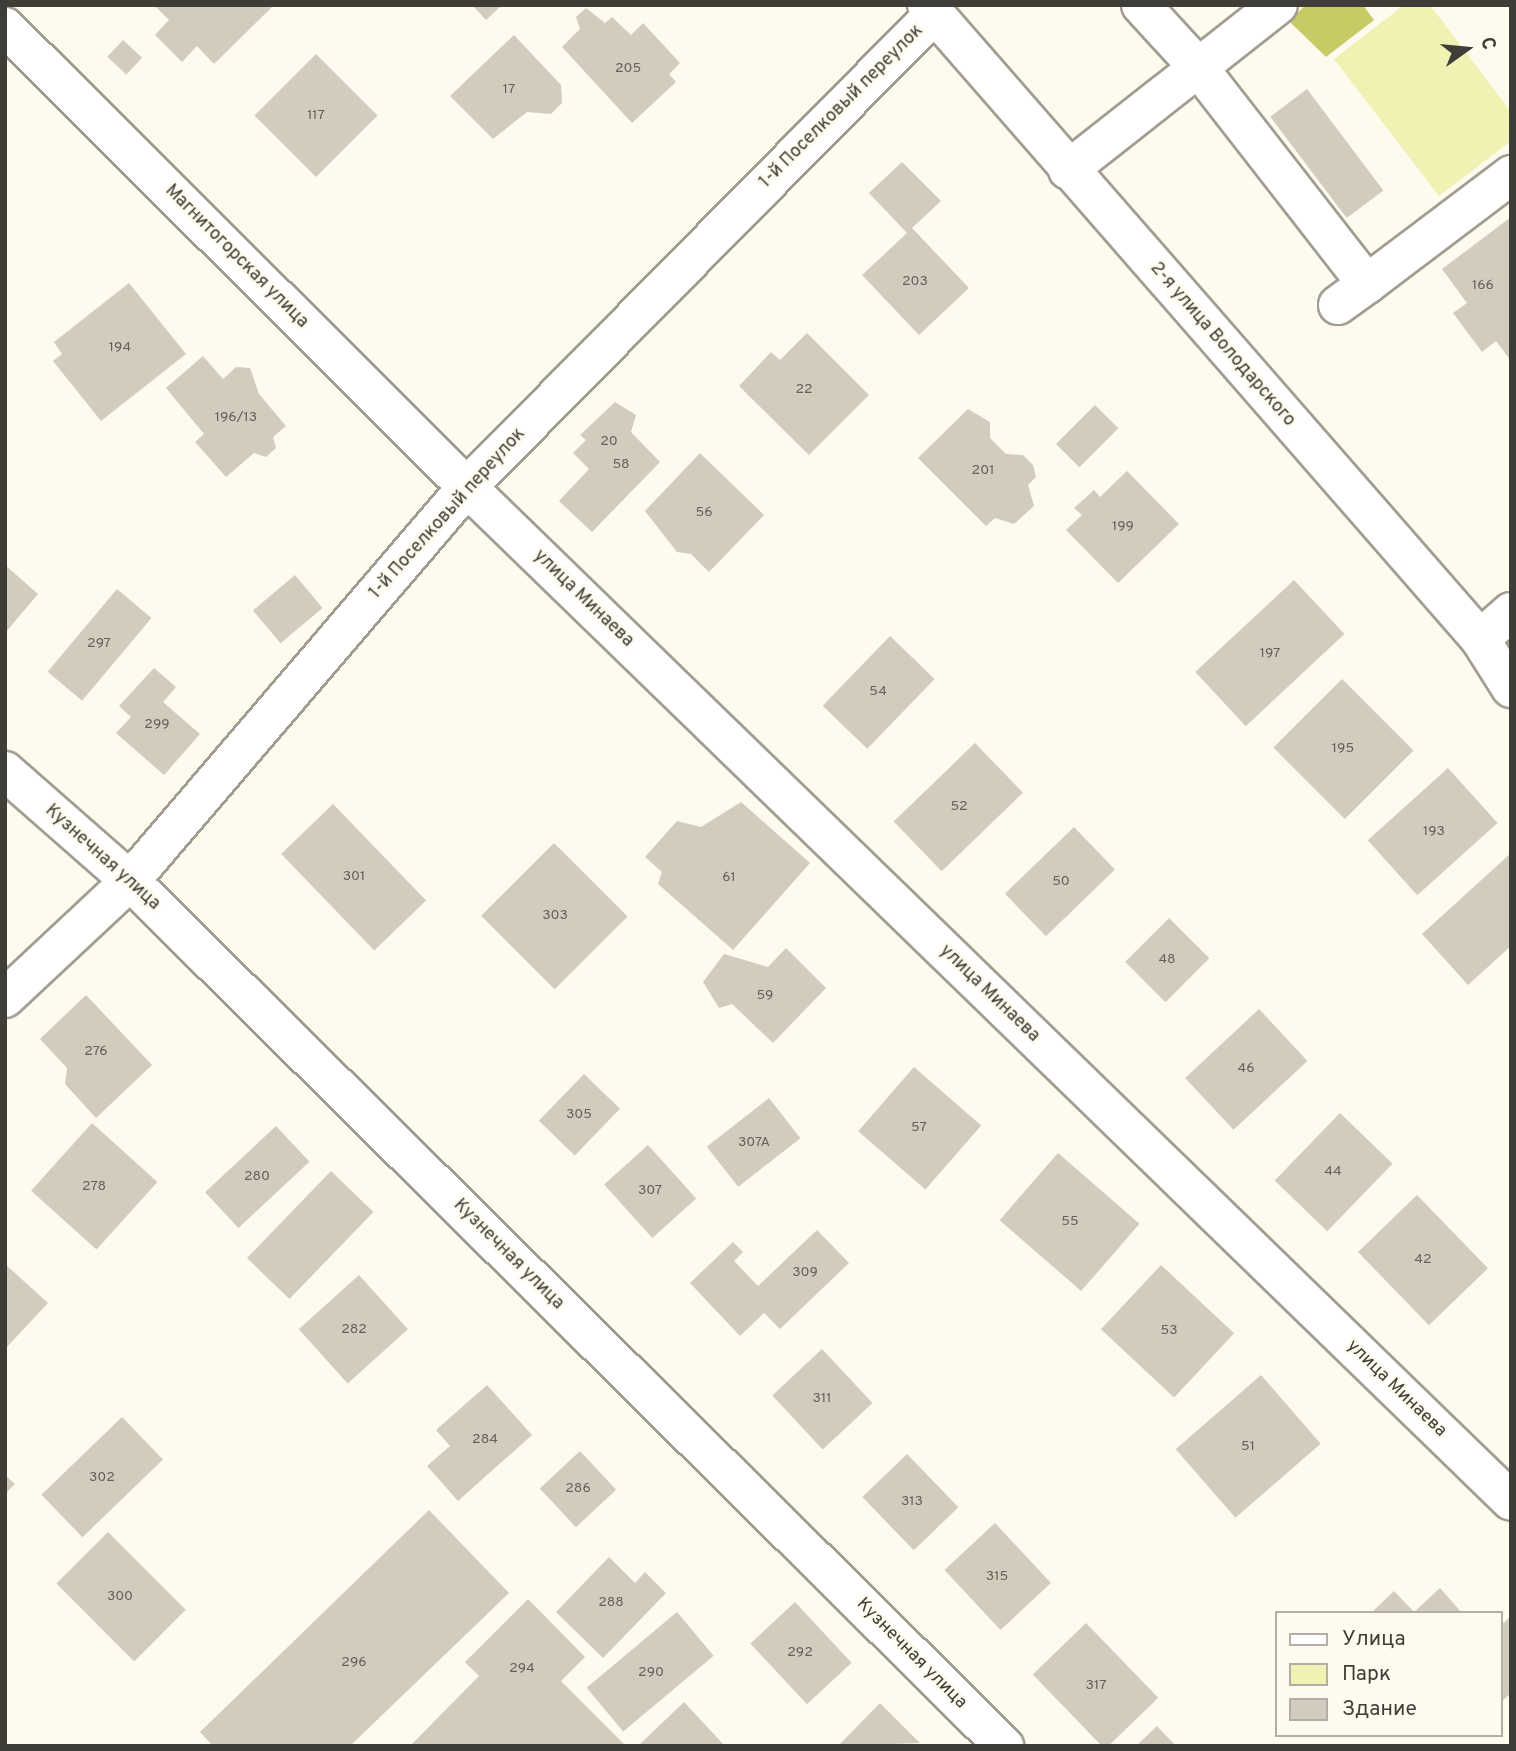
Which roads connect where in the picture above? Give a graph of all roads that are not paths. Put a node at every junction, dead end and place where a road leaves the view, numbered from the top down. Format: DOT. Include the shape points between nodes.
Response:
graph roads {
  1 [pos="1141,5"];
  2 [pos="1278,5"];
  3 [pos="931,9"];
  4 [pos="5,27"];
  5 [pos="1198,67"];
  6 [pos="1068,170"];
  7 [pos="1511,175"];
  8 [pos="467,487"];
  9 [pos="1511,612"];
  10 [pos="1480,639"];
  11 [pos="1511,688"];
  12 [pos="5,771"];
  13 [pos="130,881"];
  14 [pos="5,998"];
  15 [pos="1511,1501"];
  16 [pos="1004,1746"];
  1 -- 5 [label="street"];
  2 -- 5 [label="street"];
  3 -- 6 [label="street, 2-я улица Володарского"];
  3 -- 8 [label="street, 1-й Поселковый переулок"];
  4 -- 8 [label="street, Магнитогорская улица"];
  5 -- 6 [label="street"];
  5 -- 7 [label="street" via="1352,294"];
  6 -- 10 [label="street, 2-я улица Володарского"];
  8 -- 13 [label="street, 1-й Поселковый переулок"];
  8 -- 15 [label="street, улица Минаева"];
  9 -- 10 [label="street"];
  10 -- 11 [label="street, 2-я улица Володарского"];
  12 -- 13 [label="street, Кузнечная улица"];
  13 -- 14 [label="street, 1-й Поселковый переулок"];
  13 -- 16 [label="street, Кузнечная улица"];
}
